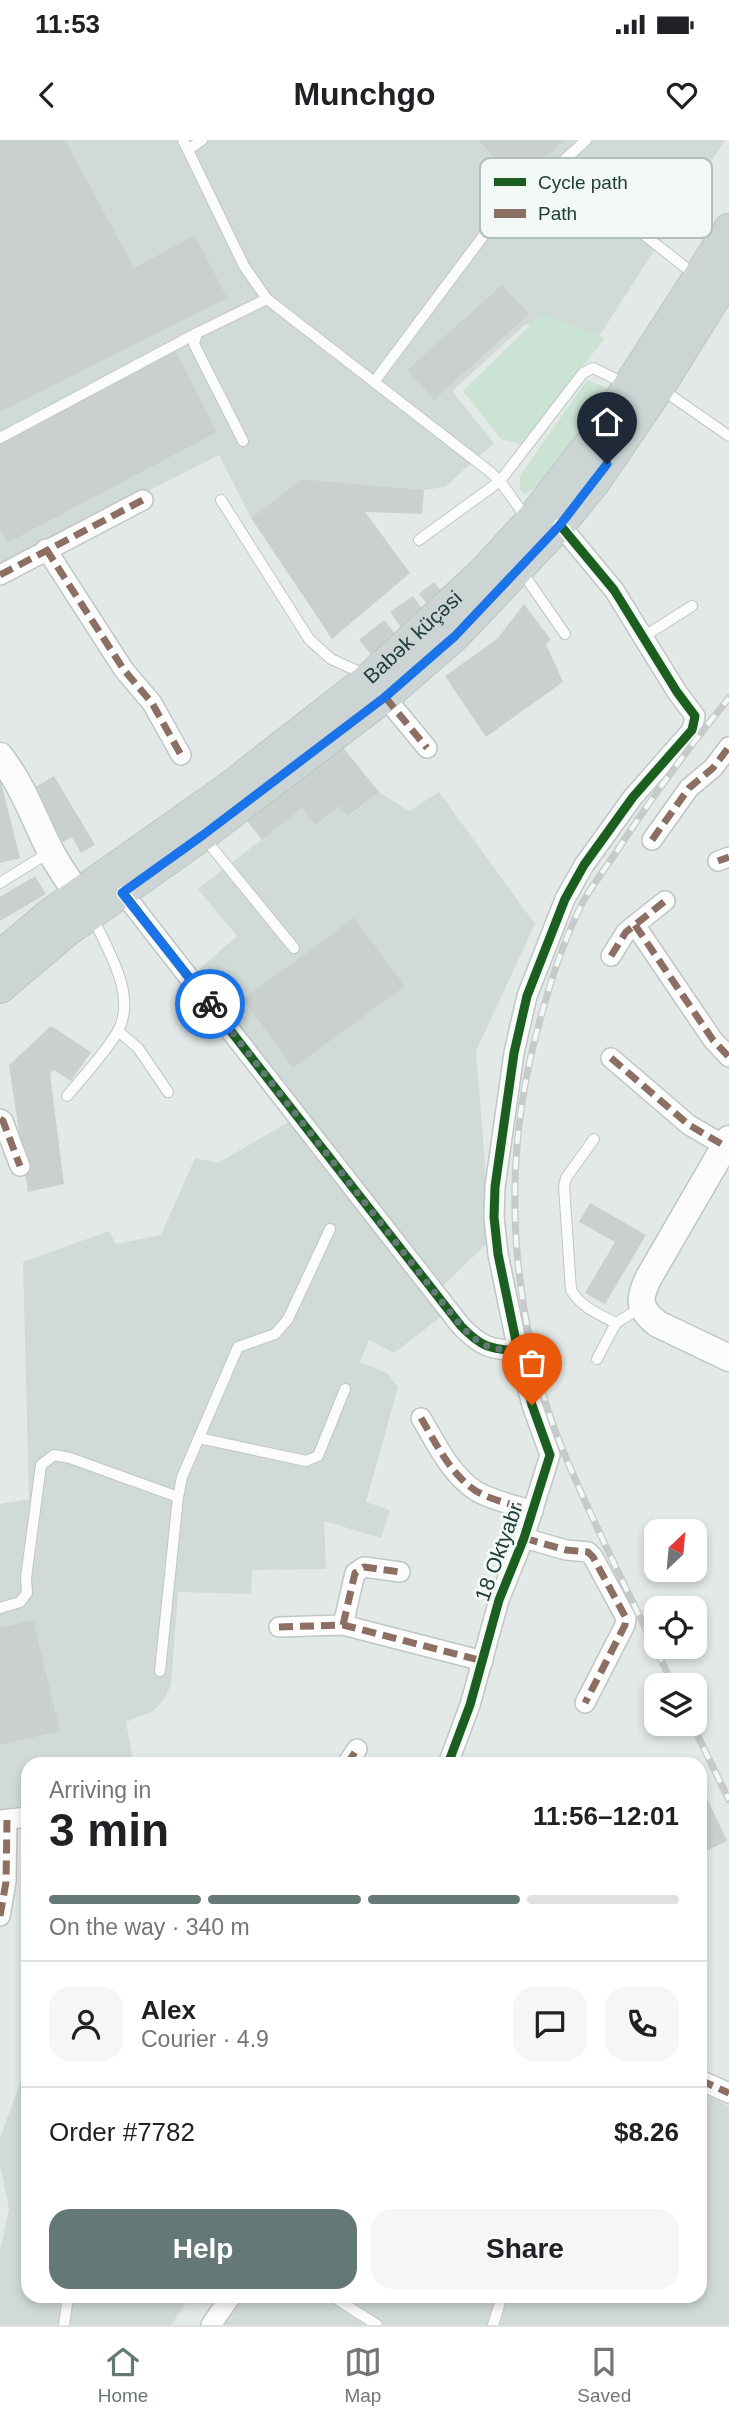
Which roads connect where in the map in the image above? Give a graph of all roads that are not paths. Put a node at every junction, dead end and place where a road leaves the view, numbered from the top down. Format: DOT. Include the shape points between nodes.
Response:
graph roads {
  1 [pos="183,140"];
  2 [pos="202,140"];
  3 [pos="586,140"];
  4 [pos="188,150"];
  5 [pos="566,158"];
  6 [pos="729,229"];
  7 [pos="482,238"];
  8 [pos="648,238"];
  9 [pos="729,275"];
  10 [pos="698,278"];
  11 [pos="267,299"];
  12 [pos="197,333"];
  13 [pos="374,382"];
  14 [pos="630,386"];
  15 [pos="659,388"];
  16 [pos="729,436"];
  17 [pos="0,438"];
  18 [pos="243,441"];
  19 [pos="500,481"];
  20 [pos="143,500"];
  21 [pos="221,500"];
  22 [pos="529,522"];
  23 [pos="560,525"];
  24 [pos="419,540"];
  25 [pos="46,549"];
  26 [pos="519,569"];
  27 [pos="0,575"];
  28 [pos="692,606"];
  29 [pos="565,634"];
  30 [pos="643,637"];
  31 [pos="378,687"];
  32 [pos="729,747"];
  33 [pos="427,748"];
  34 [pos="181,755"];
  35 [pos="0,756"];
  36 [pos="203,835"];
  37 [pos="652,840"];
  38 [pos="51,852"];
  39 [pos="0,883"];
  40 [pos="122,893"];
  41 [pos="665,901"];
  42 [pos="84,904"];
  43 [pos="635,925"];
  44 [pos="294,948"];
  45 [pos="0,956"];
  46 [pos="611,956"];
  47 [pos="0,988"];
  48 [pos="118,1031"];
  49 [pos="729,1058"];
  50 [pos="611,1059"];
  51 [pos="168,1092"];
  52 [pos="68,1096"];
  53 [pos="0,1119"];
  54 [pos="594,1139"];
  55 [pos="727,1142"];
  56 [pos="20,1166"];
  57 [pos="330,1229"];
  58 [pos="642,1307"];
  59 [pos="616,1323"];
  60 [pos="518,1351"];
  61 [pos="597,1359"];
  62 [pos="729,1359"];
  63 [pos="345,1389"];
  64 [pos="421,1418"];
  65 [pos="199,1438"];
  66 [pos="178,1497"];
  67 [pos="533,1511"];
  68 [pos="524,1538"];
  69 [pos="400,1572"];
  70 [pos="0,1608"];
  71 [pos="343,1625"];
  72 [pos="279,1627"];
  73 [pos="483,1661"];
  74 [pos="160,1671"];
  75 [pos="585,1703"];
  76 [pos="451,1757"];
  77 [pos="21,1818"];
  78 [pos="3,1820"];
  79 [pos="0,1916"];
  80 [pos="707,2083"];
  81 [pos="729,2092"];
  82 [pos="67,2303"];
  83 [pos="226,2303"];
  84 [pos="343,2303"];
  85 [pos="500,2303"];
  86 [pos="64,2325"];
  87 [pos="211,2325"];
  88 [pos="377,2325"];
  89 [pos="493,2325"];
  1 -- 4 [label="lane"];
  2 -- 4 [label="lane"];
  3 -- 5 [label="lane"];
  4 -- 11 [label="lane" via="244,266"];
  6 -- 10 [label="main road, Babək küçəsi"];
  7 -- 13 [label="lane"];
  8 -- 10 [label="lane"];
  9 -- 15 [label="main road, Babək küçəsi"];
  10 -- 14 [label="main road, Babək küçəsi"];
  11 -- 12 [label="lane"];
  11 -- 13 [label="lane"];
  12 -- 17 [label="lane"];
  12 -- 18 [label="lane" via="194,344"];
  13 -- 19 [label="lane"];
  14 -- 19 [label="lane" via="593,369 583,373"];
  14 -- 22 [label="main road, Babək küçəsi" via="572,470"];
  15 -- 16 [label="lane"];
  15 -- 23 [label="main road, Babək küçəsi"];
  19 -- 22 [label="lane"];
  19 -- 24 [label="lane"];
  20 -- 25 [label="street"];
  21 -- 31 [label="lane" via="309,639 331,659"];
  22 -- 31 [label="main road, Babək küçəsi"];
  23 -- 26 [label="main road, Babək küçəsi"];
  23 -- 30 [label="street, 18 Oktyabr" via="614,590"];
  25 -- 27 [label="street"];
  25 -- 34 [label="street" via="124,670 152,703"];
  26 -- 29 [label="lane"];
  26 -- 31 [label="main road, Babək küçəsi" via="455,636"];
  28 -- 30 [label="lane"];
  30 -- 60 [label="street, 18 Oktyabr" via="695,716 692,730 633,797 584,865 558,913 527,996 505,1101 494,1217"];
  31 -- 33 [label="street"];
  31 -- 36 [label="main road, Babək küçəsi"];
  31 -- 42 [label="main road, Babək küçəsi" via="228,788"];
  32 -- 37 [label="street" via="689,788"];
  35 -- 38 [label="street" via="27,798"];
  36 -- 40 [label="main road, Babək küçəsi"];
  36 -- 44 [label="lane"];
  38 -- 39 [label="lane"];
  38 -- 42 [label="street"];
  40 -- 42 [label="main road, Babək küçəsi"];
  40 -- 60 [label="street" via="461,1326 489,1348"];
  41 -- 43 [label="street"];
  42 -- 45 [label="main road, Babək küçəsi"];
  42 -- 47 [label="main road, Babək küçəsi" via="43,950"];
  42 -- 48 [label="lane" via="116,966 125,1009"];
  43 -- 46 [label="street"];
  43 -- 49 [label="street"];
  48 -- 51 [label="lane" via="138,1048"];
  48 -- 52 [label="lane"];
  50 -- 55 [label="street" via="689,1125"];
  53 -- 56 [label="street"];
  54 -- 59 [label="lane" via="564,1186 569,1282 577,1300"];
  55 -- 58 [label="street" via="649,1277"];
  57 -- 65 [label="lane" via="288,1319 275,1334 238,1347"];
  58 -- 59 [label="lane"];
  58 -- 62 [label="street" via="658,1324"];
  59 -- 61 [label="lane"];
  60 -- 67 [label="street, 18 Oktyabr" via="550,1455"];
  63 -- 65 [label="lane" via="318,1456 306,1461"];
  64 -- 67 [label="street" via="463,1481 478,1492"];
  65 -- 66 [label="lane"];
  66 -- 70 [label="lane" via="54,1455 41,1465 27,1592 20,1602"];
  66 -- 74 [label="lane"];
  67 -- 68 [label="street, 18 Oktyabr"];
  68 -- 73 [label="street, 18 Oktyabr" via="499,1600"];
  68 -- 75 [label="street" via="588,1552 626,1618"];
  69 -- 71 [label="street" via="364,1567 355,1573"];
  71 -- 72 [label="street"];
  71 -- 73 [label="street"];
  73 -- 76 [label="street, 18 Oktyabr"];
  77 -- 78 [label="street"];
  78 -- 79 [label="street" via="6,1882"];
  80 -- 81 [label="street"];
  82 -- 86 [label="lane"];
  83 -- 87 [label="street"];
  84 -- 88 [label="lane"];
  85 -- 89 [label="lane"];
}
